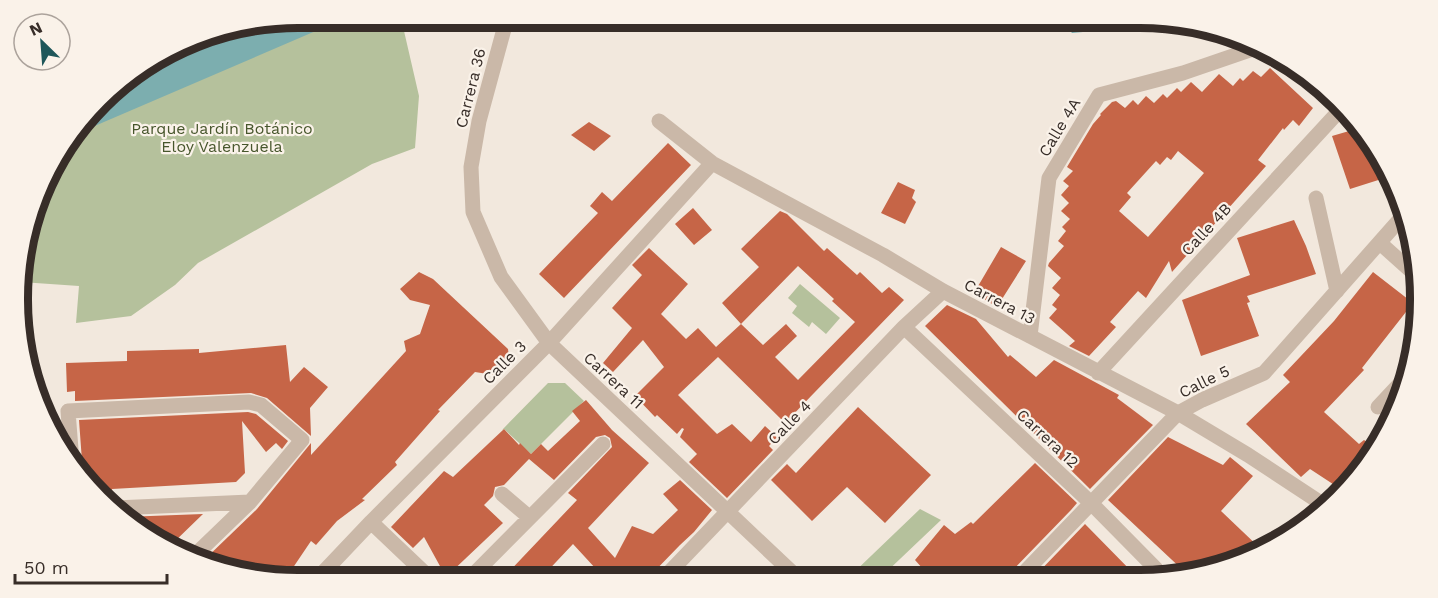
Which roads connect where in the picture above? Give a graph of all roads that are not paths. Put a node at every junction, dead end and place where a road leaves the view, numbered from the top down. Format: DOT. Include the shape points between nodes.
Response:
graph roads {
  1 [pos="504,28"];
  2 [pos="1247,51"];
  3 [pos="1336,114"];
  4 [pos="659,121"];
  5 [pos="712,163"];
  6 [pos="471,167"];
  7 [pos="1316,198"];
  8 [pos="1398,222"];
  9 [pos="1380,243"];
  10 [pos="1407,268"];
  11 [pos="943,291"];
  12 [pos="1337,291"];
  13 [pos="904,327"];
  14 [pos="1030,336"];
  15 [pos="549,343"];
  16 [pos="1098,373"];
  17 [pos="1393,391"];
  18 [pos="1378,407"];
  19 [pos="1178,413"];
  20 [pos="71,443"];
  21 [pos="603,444"];
  22 [pos="502,494"];
  23 [pos="1318,501"];
  24 [pos="250,502"];
  25 [pos="1091,503"];
  26 [pos="127,507"];
  27 [pos="729,511"];
  28 [pos="529,517"];
  29 [pos="371,522"];
  30 [pos="199,550"];
  31 [pos="1156,569"];
  32 [pos="325,570"];
  33 [pos="421,570"];
  34 [pos="478,570"];
  35 [pos="672,570"];
  36 [pos="790,570"];
  37 [pos="1026,570"];
  1 -- 6 [label="street, Carrera 36" via="478,121"];
  2 -- 14 [label="street, Calle 4A" via="1099,95 1049,178"];
  3 -- 16 [label="street, Calle 4B"];
  4 -- 5 [label="street, Carrera 13"];
  5 -- 11 [label="street, Carrera 13"];
  5 -- 15 [label="street, Calle 3"];
  6 -- 15 [label="street, Carrera 11" via="473,212 501,277"];
  7 -- 12 [label="street"];
  8 -- 9 [label="street, Calle 5"];
  9 -- 10 [label="street"];
  9 -- 12 [label="street, Calle 5"];
  11 -- 13 [label="street, Calle 4"];
  11 -- 14 [label="street, Carrera 13"];
  12 -- 19 [label="street, Calle 5" via="1264,373"];
  13 -- 25 [label="street, Carrera 12"];
  13 -- 27 [label="street, Calle 4"];
  14 -- 16 [label="street, Carrera 13"];
  15 -- 27 [label="street, Carrera 11"];
  15 -- 29 [label="street, Calle 3"];
  16 -- 19 [label="street, Carrera 13"];
  17 -- 18 [label="street"];
  19 -- 23 [label="street, Carrera 13"];
  19 -- 25 [label="street, Calle 5"];
  20 -- 24 [label="street" via="68,411 249,402 261,405 302,440"];
  21 -- 28 [label="street"];
  22 -- 28 [label="street"];
  24 -- 26 [label="street"];
  24 -- 30 [label="street"];
  25 -- 31 [label="street, Carrera 12"];
  25 -- 37 [label="street, Calle 5"];
  27 -- 35 [label="street, Calle 4"];
  27 -- 36 [label="street, Carrera 11"];
  28 -- 34 [label="street"];
  29 -- 32 [label="street, Calle 3"];
  29 -- 33 [label="street"];
}
